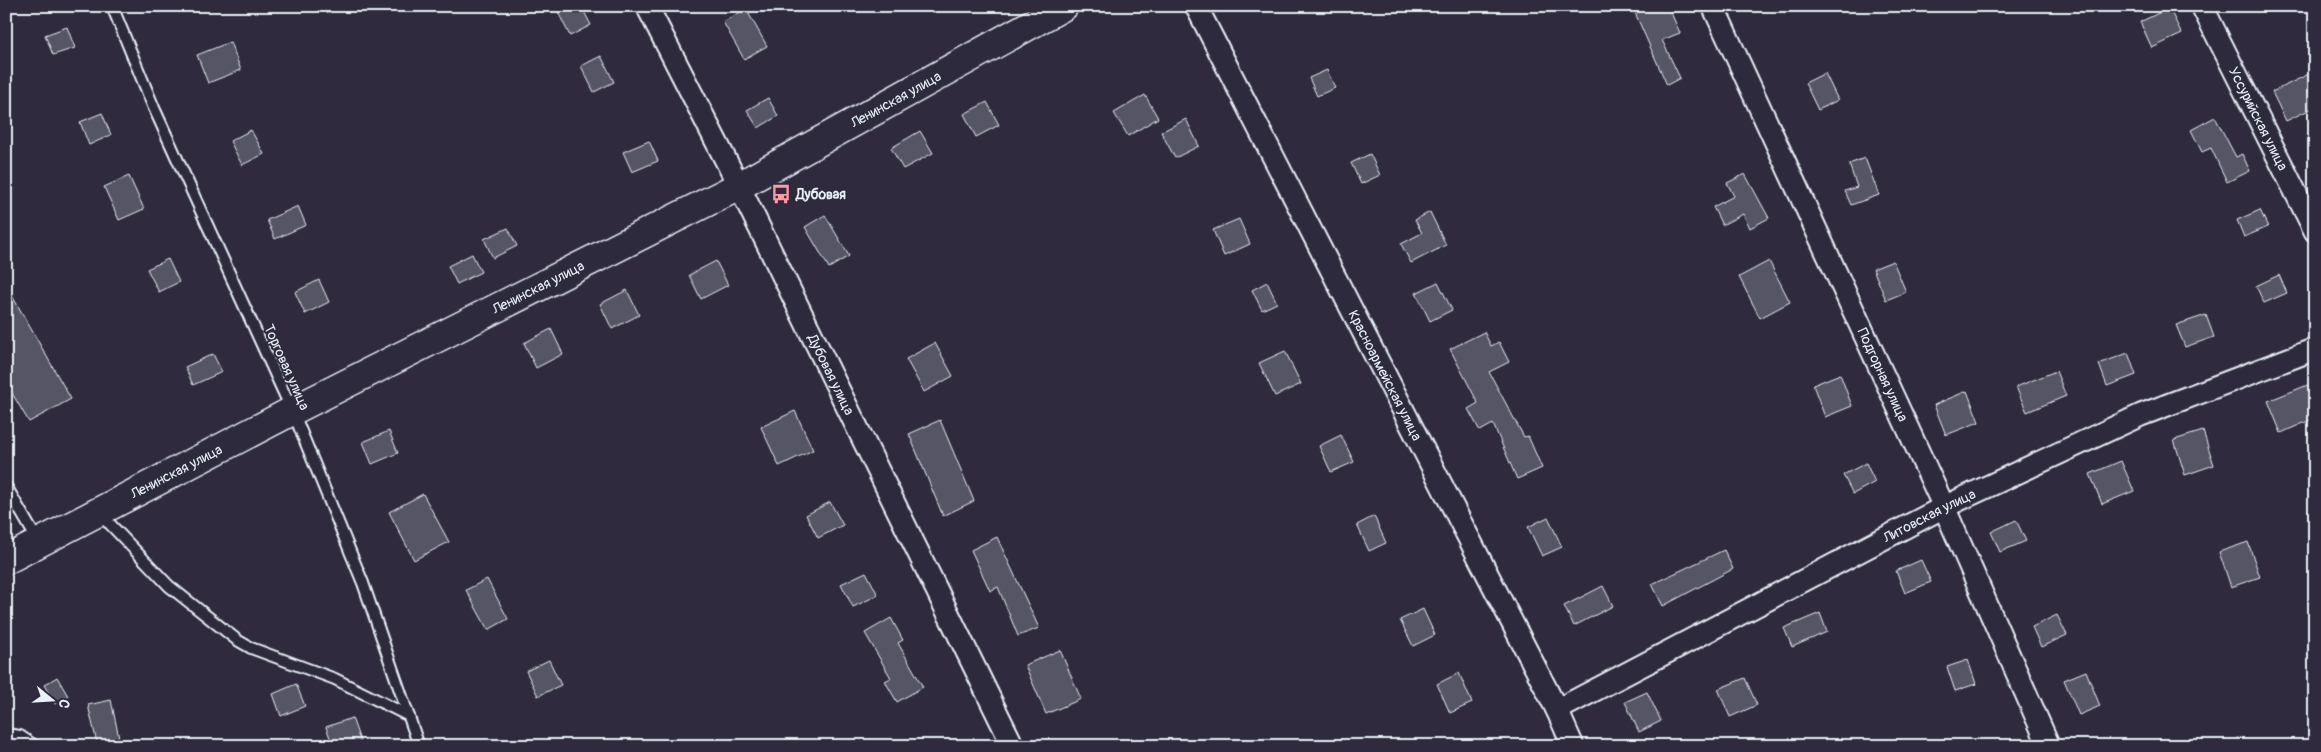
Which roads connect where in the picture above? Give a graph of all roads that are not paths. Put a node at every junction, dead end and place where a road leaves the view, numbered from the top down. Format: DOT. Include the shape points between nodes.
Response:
graph roads {
  1 [pos="112,6"];
  2 [pos="647,6"];
  3 [pos="1064,6"];
  4 [pos="1196,6"];
  5 [pos="1713,6"];
  6 [pos="2202,6"];
  7 [pos="739,186"];
  8 [pos="2315,231"];
  9 [pos="2315,349"];
  10 [pos="292,412"];
  11 [pos="6,486"];
  12 [pos="11,504"];
  13 [pos="1944,507"];
  14 [pos="94,514"];
  15 [pos="40,544"];
  16 [pos="6,560"];
  17 [pos="1557,710"];
  18 [pos="409,716"];
  19 [pos="6,734"];
  20 [pos="35,746"];
  21 [pos="419,746"];
  22 [pos="1013,746"];
  23 [pos="1573,746"];
  24 [pos="2048,746"];
  1 -- 10 [label="lane, Торговая улица" via="154,108"];
  2 -- 7 [label="street, Дубовая улица"];
  3 -- 7 [label="main road, Ленинская улица"];
  4 -- 17 [label="street, Красноармейская улица"];
  5 -- 13 [label="street, Подгорная улица"];
  6 -- 8 [label="street, Уссурийская улица"];
  7 -- 10 [label="main road, Ленинская улица"];
  7 -- 22 [label="street, Дубовая улица"];
  9 -- 13 [label="street, Литовская улица" via="2141,415"];
  10 -- 14 [label="main road, Ленинская улица"];
  10 -- 18 [label="lane, Торговая улица" via="363,583"];
  11 -- 12 [label="lane"];
  12 -- 15 [label="lane"];
  13 -- 17 [label="street, Литовская улица"];
  13 -- 24 [label="street, Подгорная улица"];
  14 -- 15 [label="main road, Ленинская улица"];
  14 -- 18 [label="lane" via="110,524 169,586 237,640 335,679"];
  15 -- 16 [label="main road, Ленинская улица"];
  17 -- 23 [label="street, Красноармейская улица"];
  18 -- 21 [label="lane, Торговая улица"];
  19 -- 20 [label="lane" via="20,736"];
}
